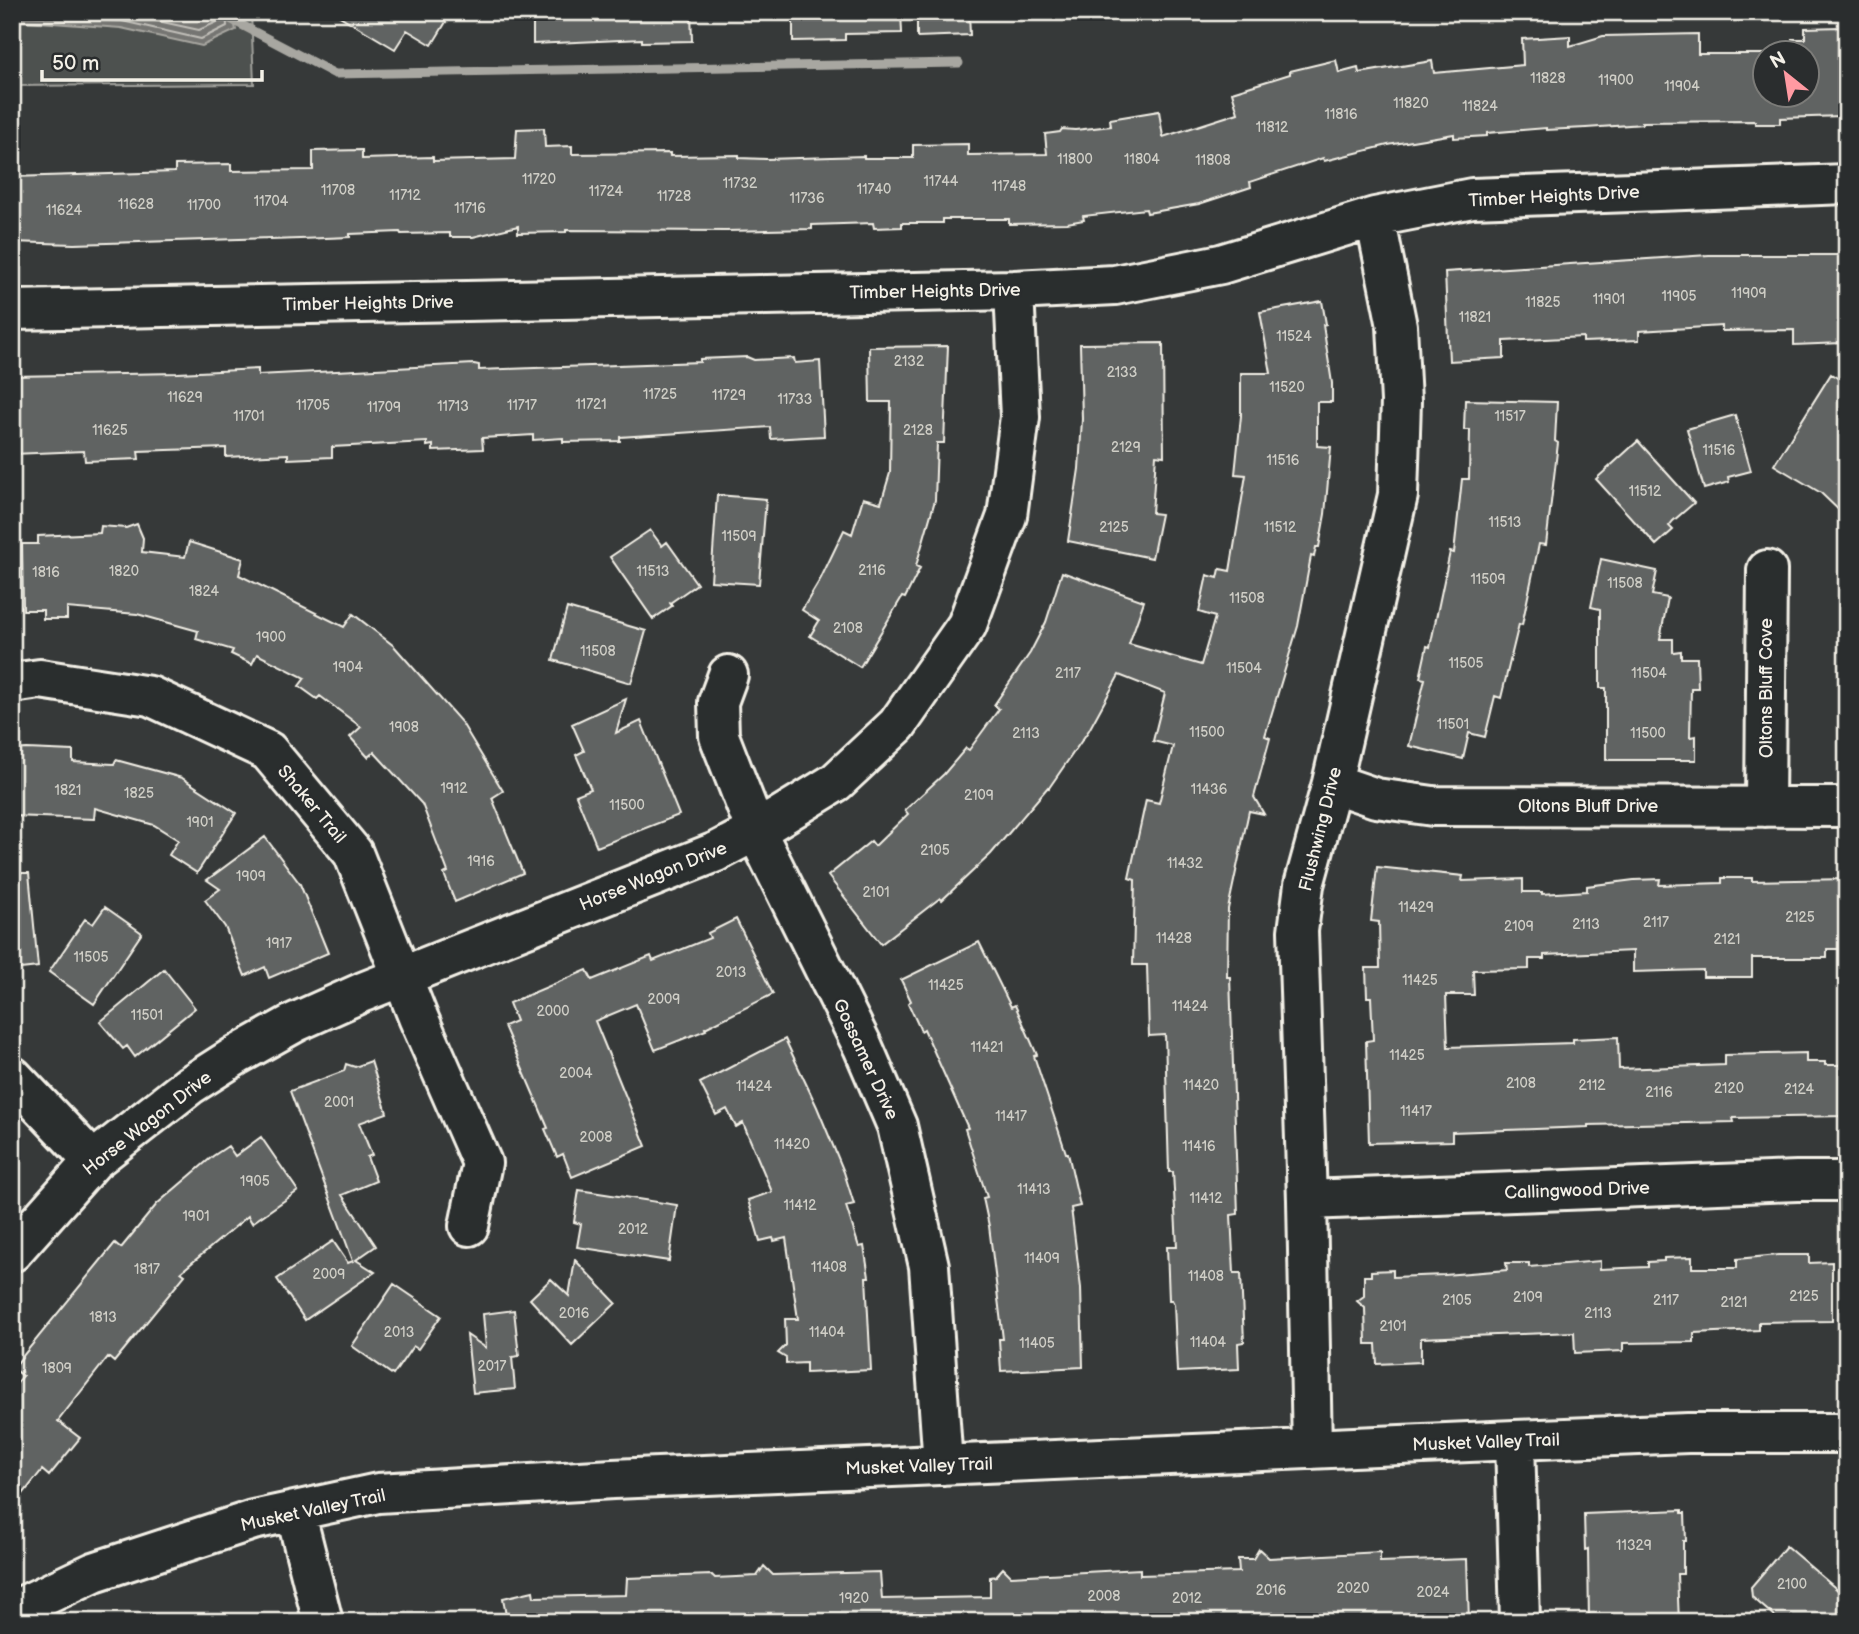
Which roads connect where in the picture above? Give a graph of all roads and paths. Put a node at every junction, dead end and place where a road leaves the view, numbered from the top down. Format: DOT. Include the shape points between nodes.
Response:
graph roads {
  1 [pos="1847,184"];
  2 [pos="1375,217"];
  3 [pos="1014,290"];
  4 [pos="12,310"];
  5 [pos="1767,570"];
  6 [pos="728,675"];
  7 [pos="12,683"];
  8 [pos="1332,783"];
  9 [pos="1765,807"];
  10 [pos="1847,807"];
  11 [pos="756,831"];
  12 [pos="404,977"];
  13 [pos="12,1076"];
  14 [pos="93,1161"];
  15 [pos="1847,1181"];
  16 [pos="1307,1200"];
  17 [pos="469,1226"];
  18 [pos="12,1252"];
  19 [pos="1847,1433"];
  20 [pos="1515,1440"];
  21 [pos="1312,1449"];
  22 [pos="943,1465"];
  23 [pos="295,1511"];
  24 [pos="12,1611"];
  25 [pos="323,1622"];
  26 [pos="1520,1622"];
  1 -- 2 [label="street, Timber Heights Drive" via="1472,198"];
  2 -- 3 [label="street, Timber Heights Drive" via="1221,264 1115,285"];
  2 -- 8 [label="street, Flushwing Drive" via="1396,326 1401,401 1398,495"];
  3 -- 4 [label="street, Timber Heights Drive"];
  3 -- 11 [label="street, Horse Wagon Drive" via="1020,417 1007,516 967,625 897,725 836,782"];
  5 -- 9 [label="street, Oltons Bluff Cove"];
  6 -- 11 [label="street, Gossamer Drive" via="718,702 719,736"];
  7 -- 12 [label="street, Shaker Trail" via="40,679 150,696 268,751 353,853"];
  8 -- 9 [label="street, Oltons Bluff Drive" via="1376,797 1433,806"];
  8 -- 16 [label="street, Flushwing Drive" via="1304,885 1298,931"];
  9 -- 10 [label="street, Oltons Bluff Drive"];
  11 -- 12 [label="street, Horse Wagon Drive" via="716,852"];
  11 -- 22 [label="street, Gossamer Drive" via="897,1126 929,1266"];
  12 -- 14 [label="street, Horse Wagon Drive" via="296,1022 237,1055 190,1085"];
  12 -- 17 [label="street, Shaker Trail" via="482,1163"];
  13 -- 14 [label="street"];
  14 -- 18 [label="street, Horse Wagon Drive"];
  15 -- 16 [label="street, Callingwood Drive"];
  16 -- 21 [label="street, Flushwing Drive"];
  19 -- 20 [label="street, Musket Valley Trail"];
  20 -- 21 [label="street, Musket Valley Trail"];
  20 -- 26 [label="street"];
  21 -- 22 [label="street, Musket Valley Trail"];
  22 -- 23 [label="street, Musket Valley Trail" via="378,1493"];
  23 -- 24 [label="street, Musket Valley Trail" via="253,1520 94,1572"];
  23 -- 25 [label="street"];
}
